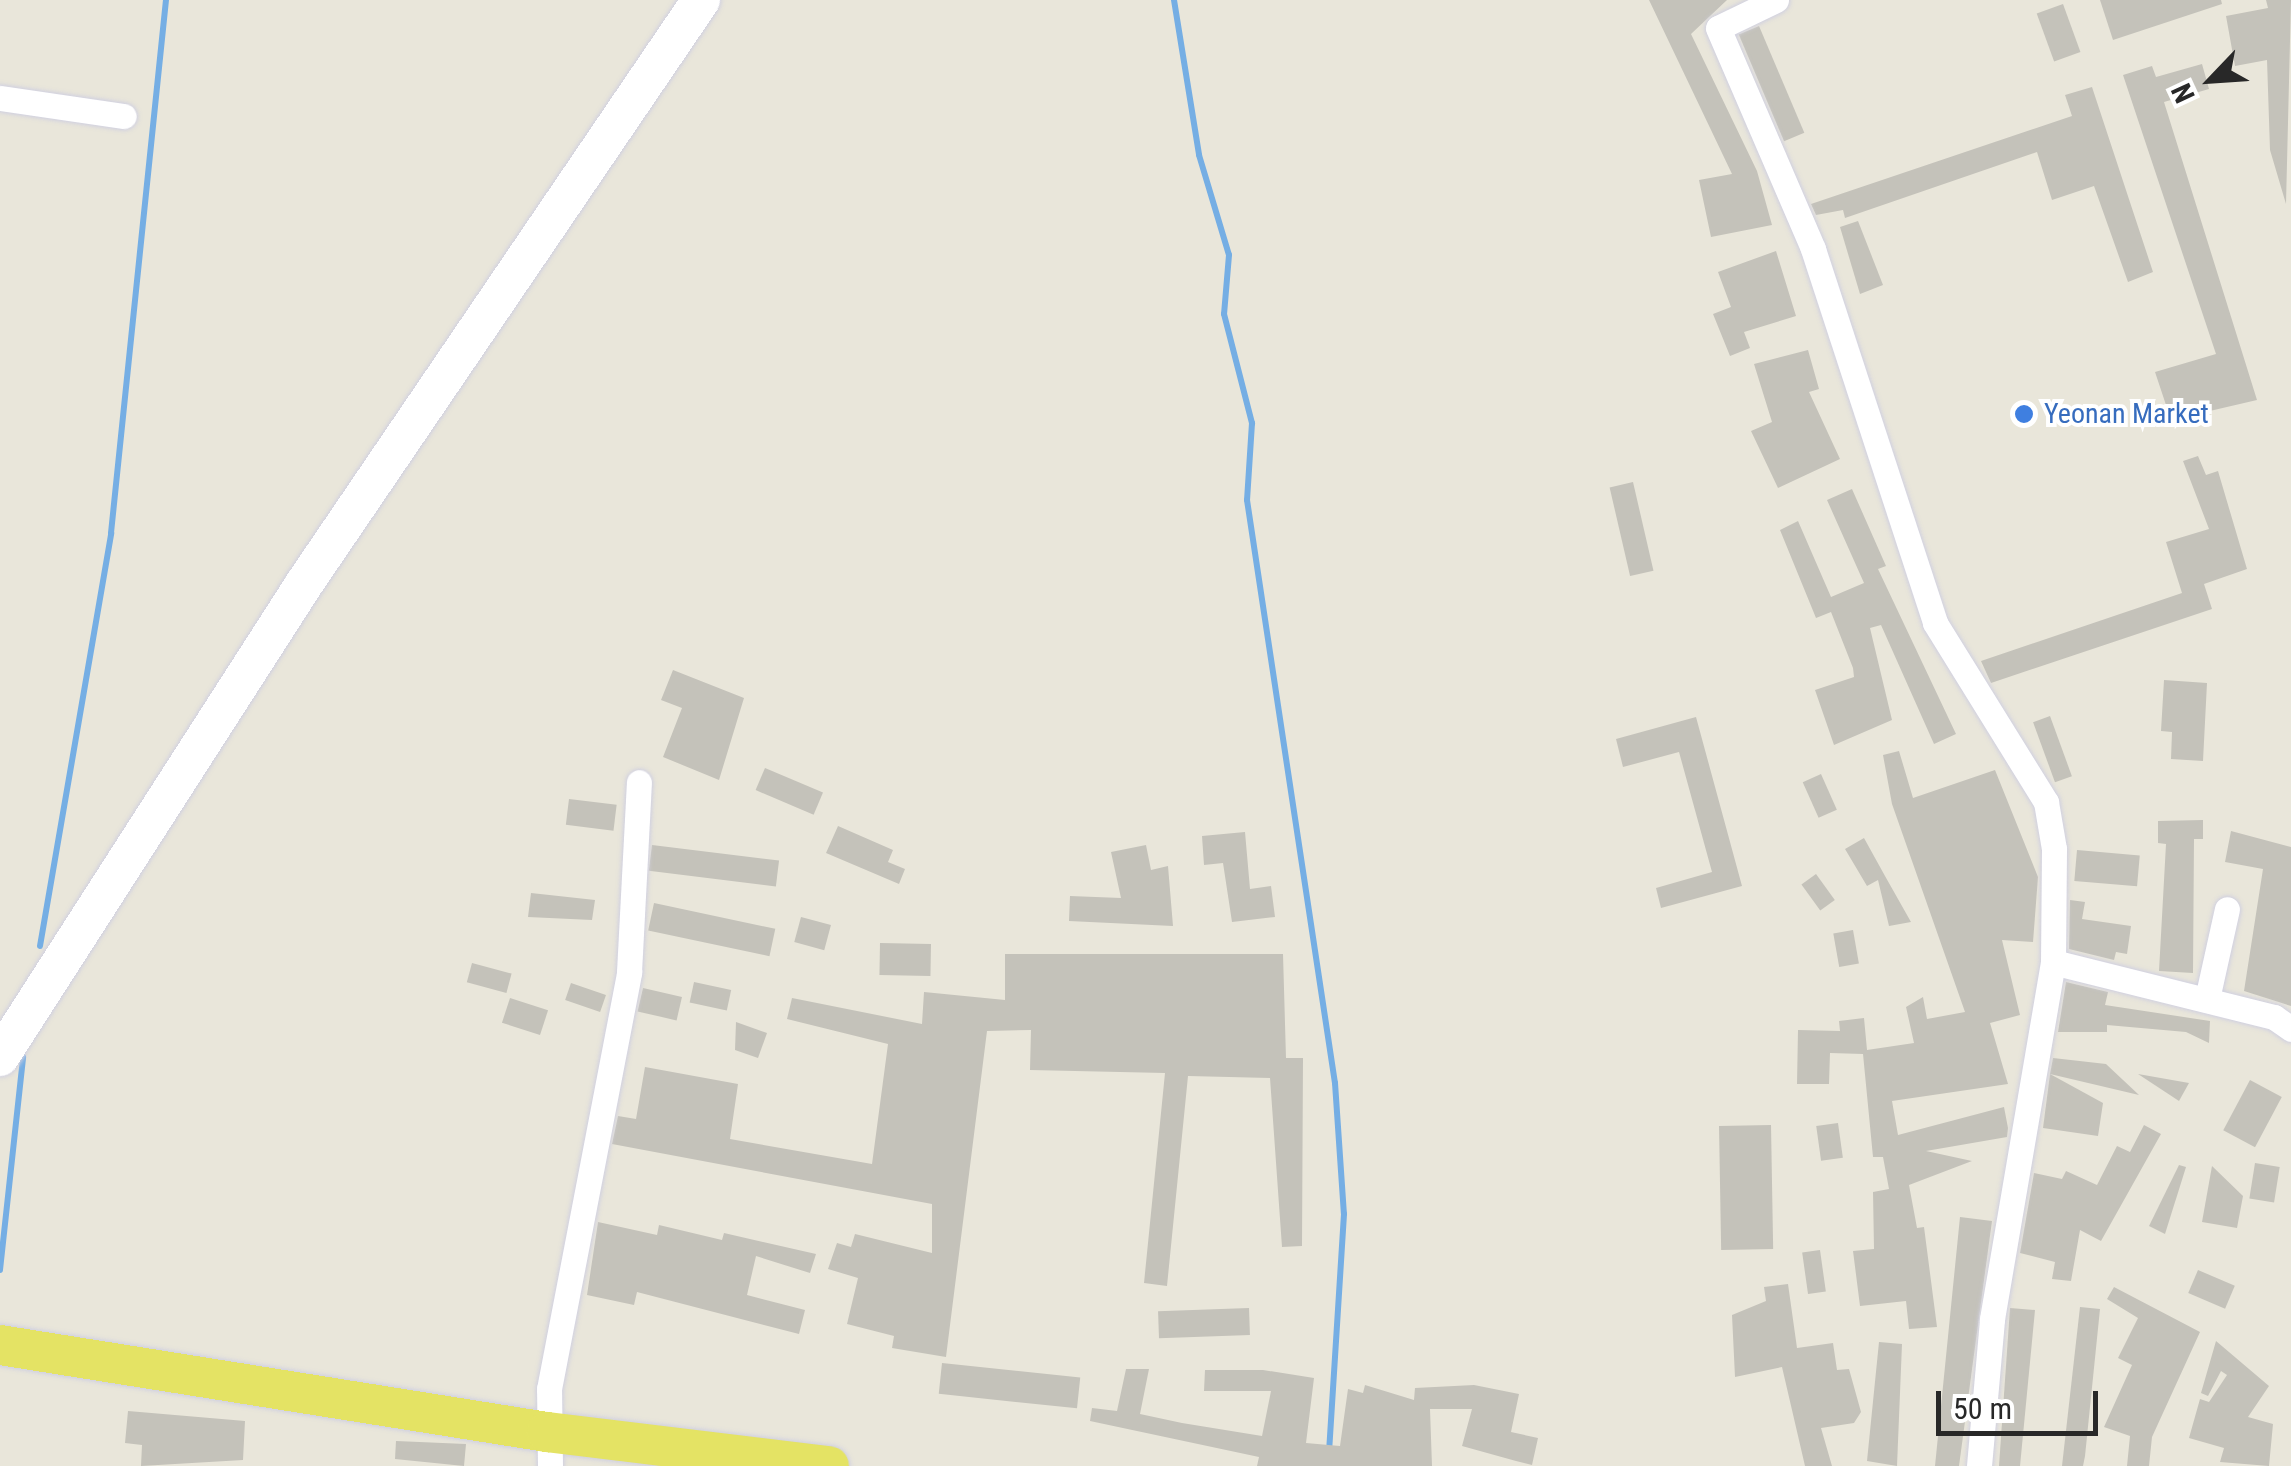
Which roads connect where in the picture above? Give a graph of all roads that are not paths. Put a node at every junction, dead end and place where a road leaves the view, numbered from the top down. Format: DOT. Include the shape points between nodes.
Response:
graph roads {
  1 [pos="701,0"];
  2 [pos="1776,0"];
  3 [pos="0,98"];
  4 [pos="124,116"];
  5 [pos="639,782"];
  6 [pos="2227,909"];
  7 [pos="2053,962"];
  8 [pos="2207,999"];
  9 [pos="2291,1030"];
  10 [pos="0,1058"];
  11 [pos="0,1345"];
  12 [pos="549,1449"];
  13 [pos="828,1466"];
  14 [pos="1978,1466"];
  1 -- 10 [label="main road" via="304,584"];
  2 -- 7 [label="street" via="1718,28 1812,249 1936,623 2046,802 2056,894"];
  3 -- 4 [label="street"];
  5 -- 12 [label="street" via="629,972"];
  6 -- 8 [label="street"];
  7 -- 8 [label="street"];
  7 -- 14 [label="street" via="1992,1320"];
  8 -- 9 [label="street"];
  11 -- 12 [label="main road"];
  12 -- 13 [label="main road"];
}
